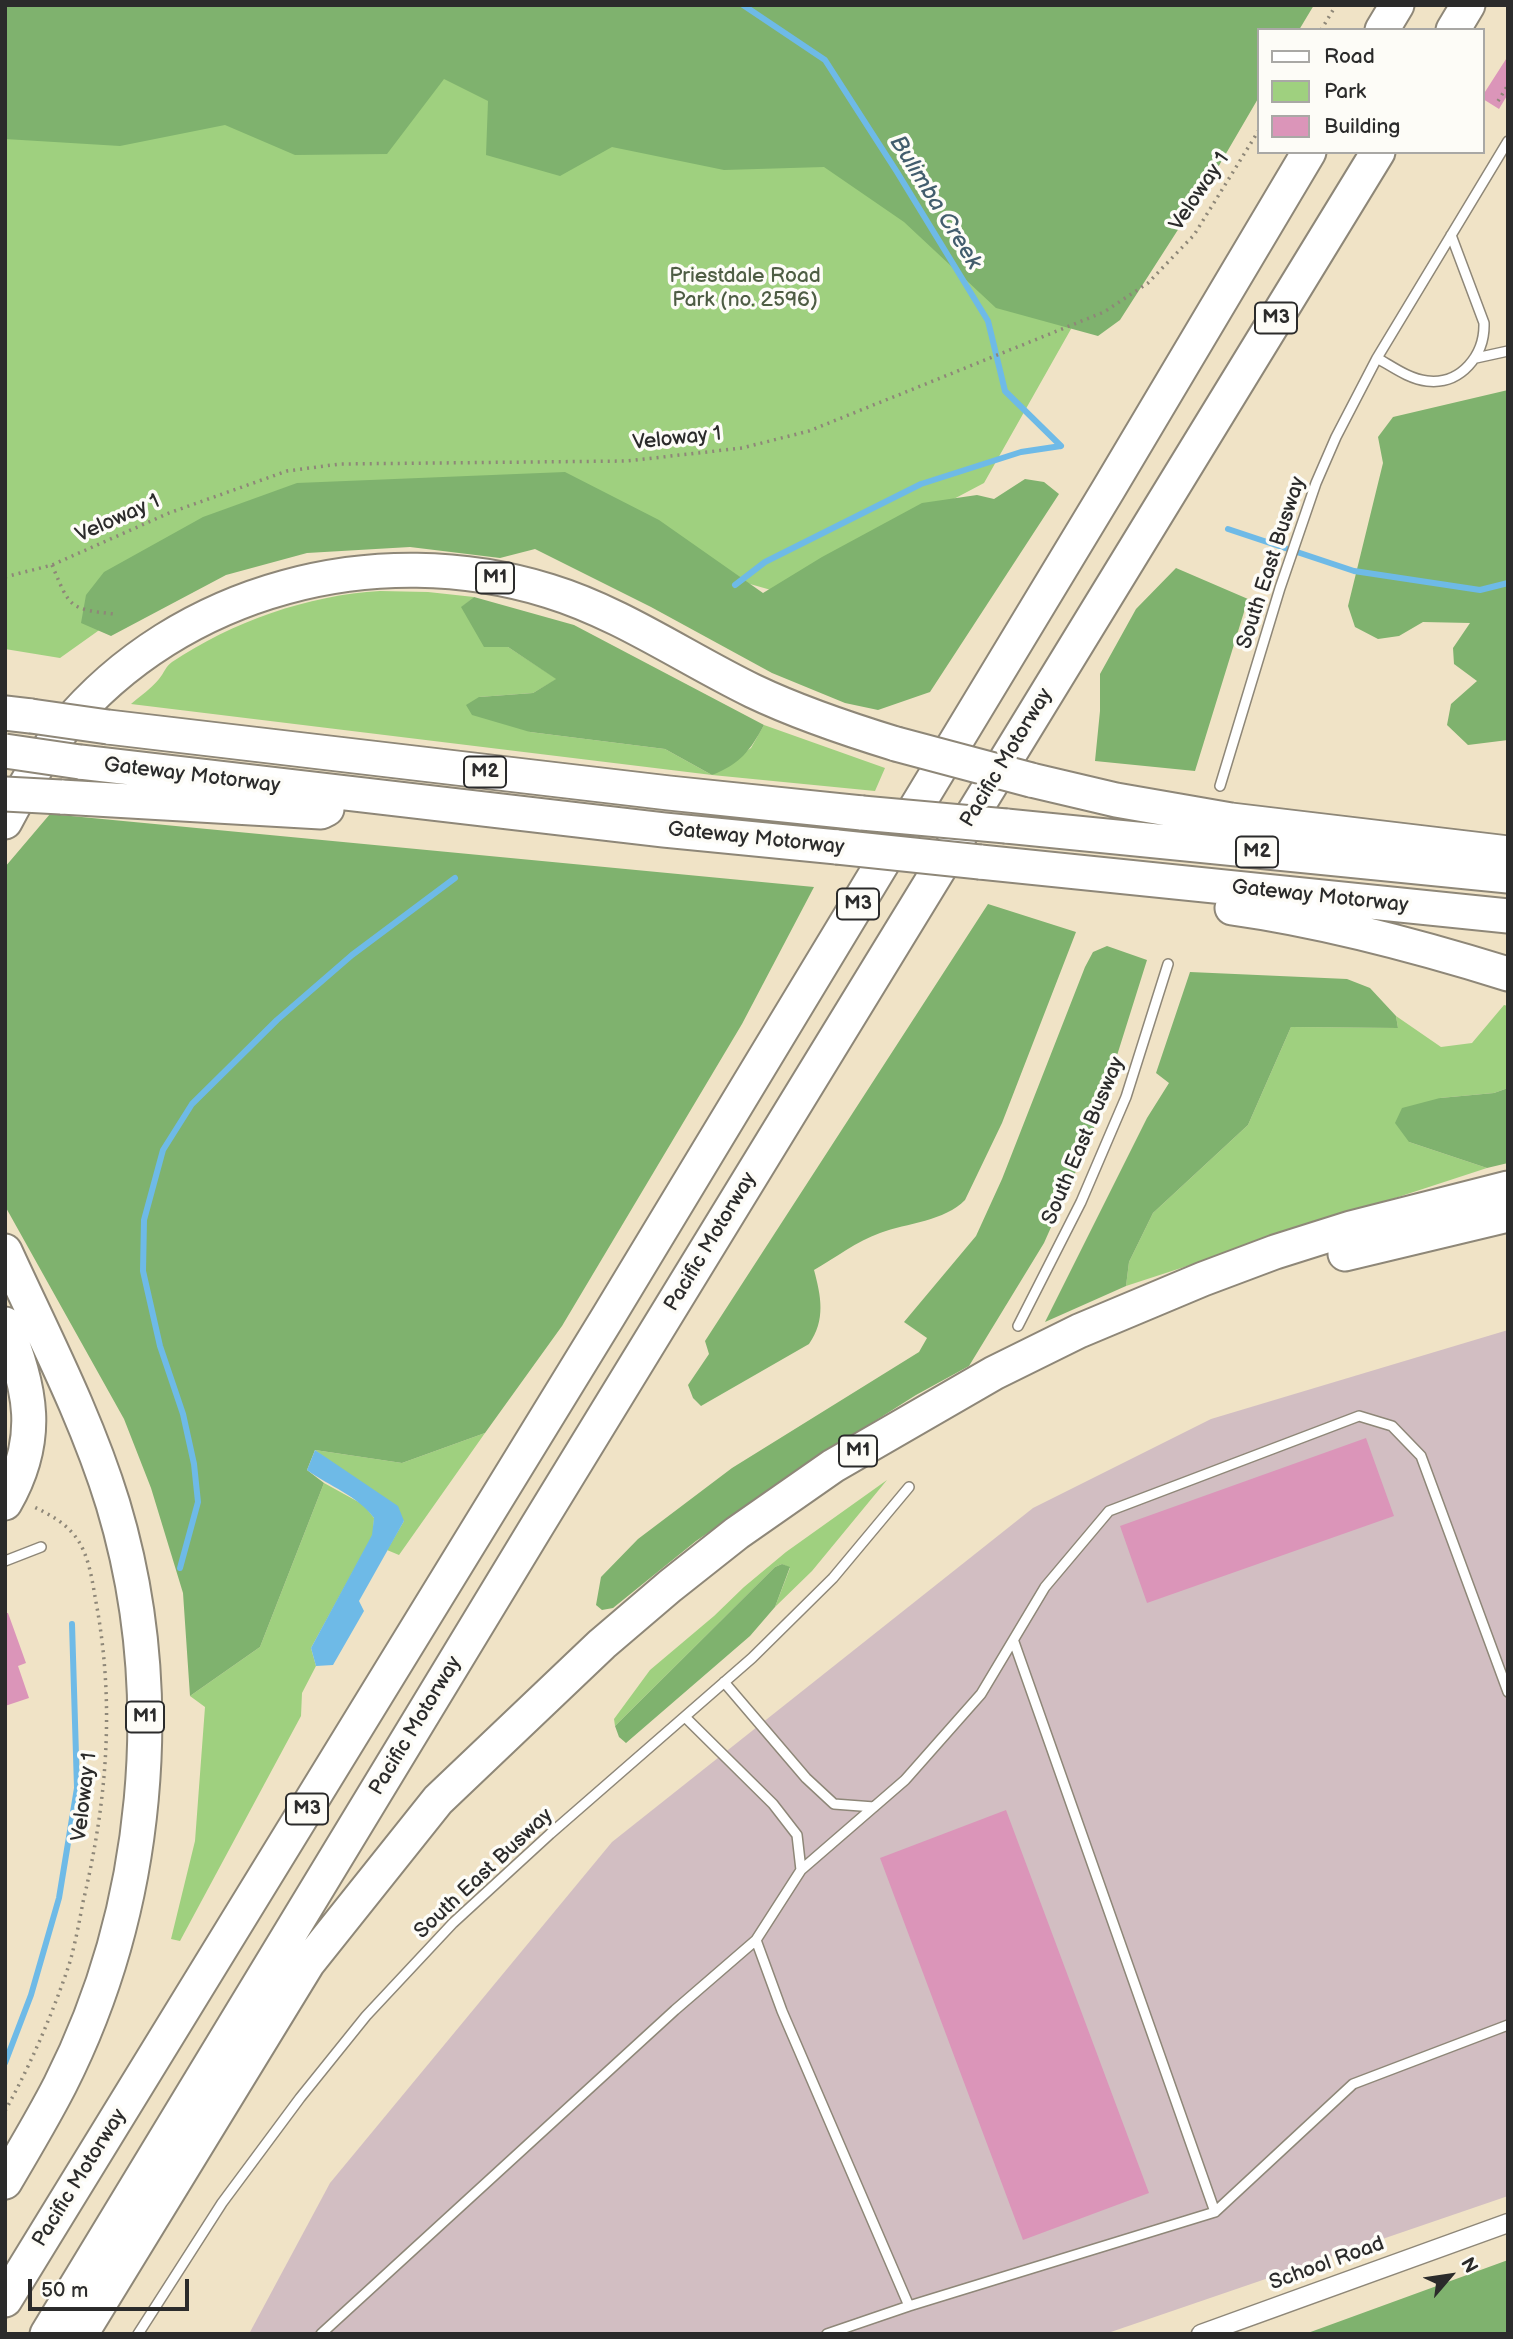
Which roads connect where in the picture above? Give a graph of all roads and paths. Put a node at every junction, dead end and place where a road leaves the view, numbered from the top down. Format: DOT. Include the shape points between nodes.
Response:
graph roads {
  1 [pos="1336,5"];
  2 [pos="1397,5"];
  3 [pos="1468,5"];
  4 [pos="1322,28"];
  5 [pos="1383,28"];
  6 [pos="1454,28"];
  7 [pos="1508,85"];
  8 [pos="1497,101"];
  9 [pos="1258,132"];
  10 [pos="1508,141"];
  11 [pos="1307,154"];
  12 [pos="1377,154"];
  13 [pos="1451,235"];
  14 [pos="1508,351"];
  15 [pos="1377,358"];
  16 [pos="1476,358"];
  17 [pos="52,565"];
  18 [pos="5,577"];
  19 [pos="114,614"];
  20 [pos="18,715"];
  21 [pos="5,751"];
  22 [pos="1220,786"];
  23 [pos="5,794"];
  24 [pos="358,795"];
  25 [pos="5,822"];
  26 [pos="1503,855"];
  27 [pos="1128,878"];
  28 [pos="1508,916"];
  29 [pos="1168,964"];
  30 [pos="1508,974"];
  31 [pos="1508,1188"];
  32 [pos="1508,1215"];
  33 [pos="5,1251"];
  34 [pos="1143,1304"];
  35 [pos="5,1324"];
  36 [pos="1018,1326"];
  37 [pos="909,1487"];
  38 [pos="15,1503"];
  39 [pos="41,1547"];
  40 [pos="5,1561"];
  41 [pos="1014,1642"];
  42 [pos="724,1682"];
  43 [pos="1508,1692"];
  44 [pos="685,1717"];
  45 [pos="874,1807"];
  46 [pos="801,1870"];
  47 [pos="756,1940"];
  48 [pos="1508,2025"];
  49 [pos="5,2111"];
  50 [pos="5,2182"];
  51 [pos="1215,2212"];
  52 [pos="1508,2223"];
  53 [pos="5,2301"];
  54 [pos="909,2306"];
  55 [pos="47,2334"];
  56 [pos="81,2334"];
  57 [pos="138,2334"];
  58 [pos="321,2334"];
  59 [pos="827,2334"];
  60 [pos="1201,2334"];
  1 -- 4 [label="path"];
  2 -- 5 [label="highway"];
  3 -- 6 [label="highway"];
  7 -- 8 [label="path"];
  9 -- 17 [label="path, Veloway 1" via="1194,235 1148,283 1104,312 809,430 742,448 627,461 340,464 287,471 169,513"];
  10 -- 13 [label="lane, South East Busway"];
  11 -- 53 [label="highway, Pacific Motorway / M3" via="608,1317"];
  12 -- 55 [label="highway, Pacific Motorway / M3"];
  13 -- 15 [label="lane, South East Busway"];
  13 -- 16 [label="lane" via="1484,323"];
  14 -- 16 [label="lane"];
  15 -- 16 [label="lane" via="1427,381 1454,376"];
  15 -- 22 [label="lane, South East Busway" via="1316,483"];
  17 -- 18 [label="path, Veloway 1"];
  17 -- 19 [label="path" via="68,602 83,611"];
  20 -- 26 [label="highway, Gateway Motorway / M2, bridge" via="862,813 1006,826"];
  21 -- 24 [label="highway, Gateway Motorway / M2, bridge"];
  23 -- 24 [label="highway, bridge" via="321,812"];
  24 -- 27 [label="highway, Gateway Motorway / M2, bridge"];
  25 -- 26 [label="highway, M1, bridge" via="64,729 149,649 214,613 282,587 356,572 402,569 451,571 550,591 619,620 808,716 1031,780 1231,820"];
  27 -- 28 [label="highway, Gateway Motorway / M2"];
  27 -- 30 [label="highway" via="1163,899 1371,936"];
  29 -- 36 [label="lane, South East Busway" via="1126,1097 1081,1202"];
  31 -- 34 [label="highway, M1" via="1288,1248"];
  32 -- 34 [label="highway" via="1348,1253 1212,1295"];
  33 -- 50 [label="highway, M1" via="74,1399 113,1504 137,1618 145,1724 134,1860 107,1967 61,2084"];
  34 -- 56 [label="highway, M1" via="982,1379 833,1466 670,1586 602,1644 439,1800 308,1964"];
  35 -- 38 [label="highway" via="24,1376 30,1418"];
  37 -- 42 [label="lane, South East Busway" via="833,1577"];
  38 -- 49 [label="path, Veloway 1" via="53,1516 76,1537 87,1561 105,1647 108,1701 107,1755 93,1859 69,1963 31,2065"];
  39 -- 40 [label="lane"];
  41 -- 43 [label="lane" via="1045,1587 1110,1511 1359,1416 1392,1426 1421,1456"];
  41 -- 45 [label="lane" via="981,1694 905,1780"];
  41 -- 51 [label="lane"];
  42 -- 44 [label="lane, South East Busway"];
  42 -- 45 [label="lane" via="834,1804"];
  44 -- 46 [label="lane" via="773,1804 797,1835"];
  44 -- 57 [label="lane, South East Busway" via="453,1923 366,2016 222,2203"];
  45 -- 46 [label="lane"];
  46 -- 47 [label="lane"];
  47 -- 54 [label="lane"];
  47 -- 58 [label="lane"];
  48 -- 51 [label="lane" via="1353,2084"];
  51 -- 54 [label="lane"];
  52 -- 60 [label="street, School Road"];
  54 -- 59 [label="lane"];
}
